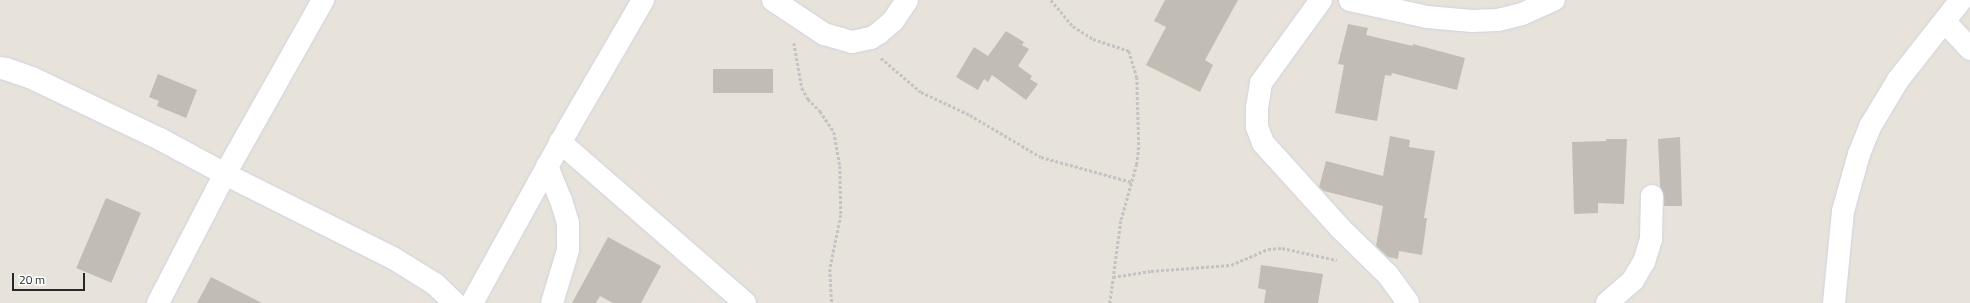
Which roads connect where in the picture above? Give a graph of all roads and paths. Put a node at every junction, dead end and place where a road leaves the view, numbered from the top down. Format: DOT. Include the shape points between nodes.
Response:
graph roads {
  1 [pos="322,0"];
  2 [pos="643,0"];
  3 [pos="773,0"];
  4 [pos="907,0"];
  5 [pos="1051,0"];
  6 [pos="1321,0"];
  7 [pos="1350,0"];
  8 [pos="1554,0"];
  9 [pos="1962,0"];
  10 [pos="791,12"];
  11 [pos="1945,22"];
  12 [pos="863,41"];
  13 [pos="1970,49"];
  14 [pos="0,68"];
  15 [pos="560,142"];
  16 [pos="547,166"];
  17 [pos="225,174"];
  18 [pos="1132,182"];
  19 [pos="1652,196"];
  20 [pos="1339,260"];
  21 [pos="1113,277"];
  22 [pos="158,303"];
  23 [pos="455,303"];
  24 [pos="472,303"];
  25 [pos="552,303"];
  26 [pos="745,303"];
  27 [pos="832,303"];
  28 [pos="1110,303"];
  29 [pos="1408,303"];
  30 [pos="1607,303"];
  31 [pos="1834,303"];
  1 -- 17 [label="street"];
  2 -- 15 [label="street"];
  3 -- 10 [label="street"];
  4 -- 12 [label="street" via="893,21 879,33"];
  5 -- 18 [label="path" via="1072,26 1093,39 1123,49 1131,55 1137,77 1139,121 1139,147"];
  6 -- 29 [label="street" via="1261,83 1257,127 1263,143 1340,228 1388,275"];
  7 -- 8 [label="street" via="1427,17 1472,21 1498,20 1522,14"];
  9 -- 11 [label="street"];
  10 -- 12 [label="street" via="824,34 852,42"];
  10 -- 27 [label="path" via="794,50 802,88 834,132 840,166 841,215 830,268"];
  11 -- 13 [label="street"];
  11 -- 31 [label="street" via="1898,80 1871,125 1859,154 1843,211"];
  12 -- 18 [label="path" via="921,92 970,115 1040,157"];
  14 -- 17 [label="street" via="32,78 160,139"];
  15 -- 16 [label="street"];
  15 -- 26 [label="street"];
  16 -- 24 [label="street"];
  16 -- 25 [label="street" via="568,223 568,250"];
  17 -- 22 [label="street"];
  17 -- 23 [label="street" via="393,258 435,284"];
  18 -- 21 [label="path" via="1121,221"];
  19 -- 30 [label="street" via="1651,239 1644,262 1633,280"];
  20 -- 21 [label="path" via="1282,248 1268,249 1231,265 1151,271"];
  21 -- 28 [label="path"];
}
